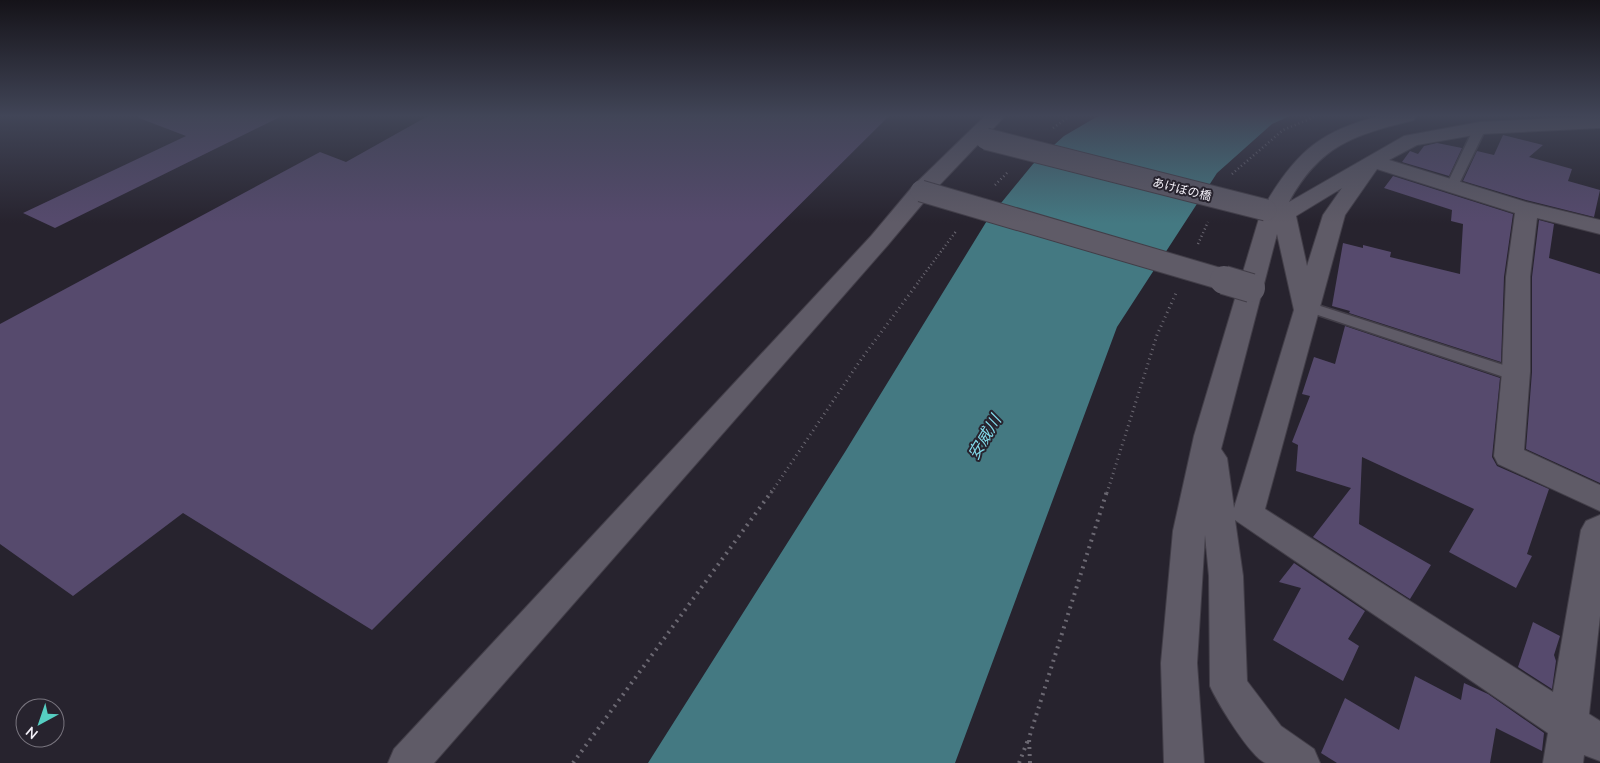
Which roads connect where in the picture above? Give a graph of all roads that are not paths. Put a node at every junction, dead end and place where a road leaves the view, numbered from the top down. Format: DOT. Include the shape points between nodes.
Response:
graph roads {
  1 [pos="964,152"];
  2 [pos="1059,152"];
  3 [pos="1318,152"];
  4 [pos="1389,152"];
  5 [pos="1469,152"];
  6 [pos="1372,161"];
  7 [pos="1452,186"];
  8 [pos="921,191"];
  9 [pos="1527,208"];
  10 [pos="1274,212"];
  11 [pos="1600,226"];
  12 [pos="1251,288"];
  13 [pos="1307,309"];
  14 [pos="1516,375"];
  15 [pos="1209,436"];
  16 [pos="1600,499"];
  17 [pos="1600,528"];
  18 [pos="1595,575"];
  19 [pos="1585,734"];
  20 [pos="408,763"];
  21 [pos="1184,763"];
  22 [pos="1300,763"];
  23 [pos="1563,763"];
  1 -- 8 [label="street"];
  2 -- 10 [label="street, あけぼの橋, bridge"];
  3 -- 10 [label="street" via="1303,164 1291,180"];
  4 -- 6 [label="street"];
  5 -- 7 [label="lane"];
  6 -- 7 [label="street"];
  6 -- 10 [label="street"];
  6 -- 13 [label="street" via="1334,215"];
  7 -- 9 [label="street"];
  8 -- 12 [label="street, bridge"];
  8 -- 20 [label="street"];
  9 -- 11 [label="street"];
  9 -- 14 [label="street" via="1518,277"];
  10 -- 12 [label="street"];
  10 -- 13 [label="street"];
  12 -- 15 [label="street"];
  13 -- 14 [label="lane"];
  13 -- 19 [label="street" via="1248,514"];
  14 -- 16 [label="street" via="1509,456"];
  15 -- 21 [label="street" via="1187,550 1179,663"];
  15 -- 22 [label="street" via="1226,576 1229,686 1268,740"];
  17 -- 18 [label="street" via="1596,530"];
  18 -- 19 [label="street" via="1576,662"];
  19 -- 23 [label="street"];
}
